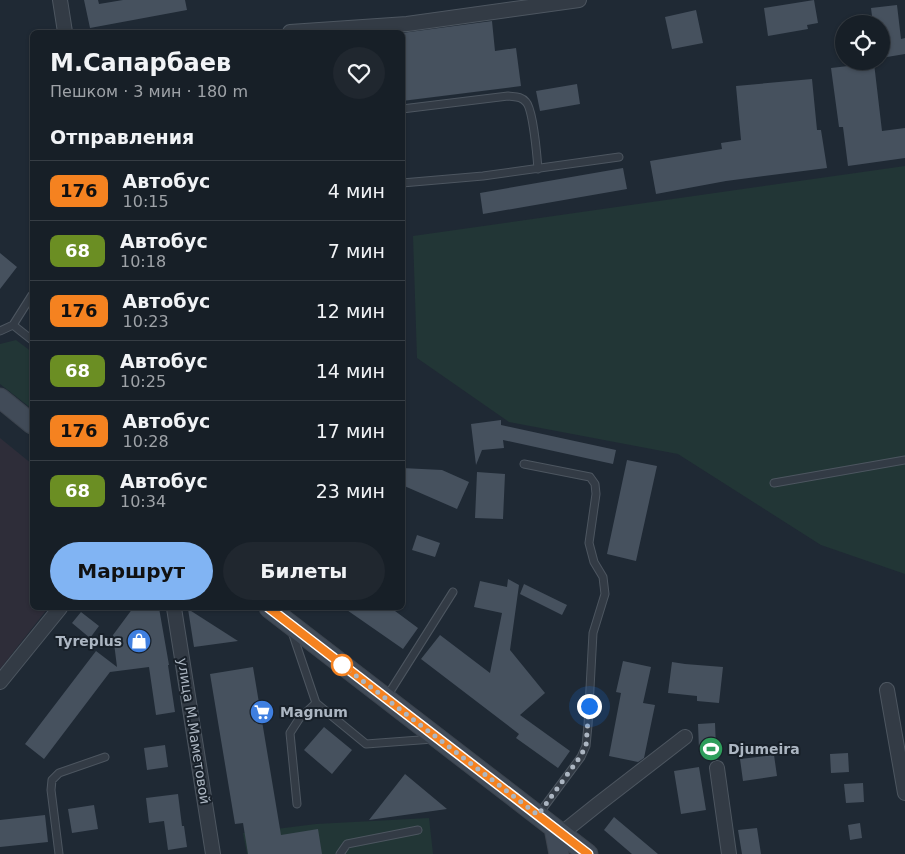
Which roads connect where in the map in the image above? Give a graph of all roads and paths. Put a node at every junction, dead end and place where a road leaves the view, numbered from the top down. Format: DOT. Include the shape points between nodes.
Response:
graph roads {
  1 [pos="60,0"];
  2 [pos="579,0"];
  3 [pos="65,30"];
  4 [pos="325,30"];
  5 [pos="405,109"];
  6 [pos="619,157"];
  7 [pos="538,169"];
  8 [pos="405,184"];
  9 [pos="30,298"];
  10 [pos="13,325"];
  11 [pos="0,331"];
  12 [pos="30,338"];
  13 [pos="0,398"];
  14 [pos="30,422"];
  15 [pos="905,460"];
  16 [pos="524,464"];
  17 [pos="774,483"];
  18 [pos="453,592"];
  19 [pos="58,610"];
  20 [pos="174,610"];
  21 [pos="272,610"];
  22 [pos="289,624"];
  23 [pos="0,682"];
  24 [pos="886,690"];
  25 [pos="386,698"];
  26 [pos="316,703"];
  27 [pos="685,737"];
  28 [pos="439,739"];
  29 [pos="105,756"];
  30 [pos="717,768"];
  31 [pos="905,793"];
  32 [pos="297,804"];
  33 [pos="538,815"];
  34 [pos="418,830"];
  35 [pos="558,831"];
  36 [pos="59,854"];
  37 [pos="213,854"];
  38 [pos="340,854"];
  39 [pos="559,854"];
  40 [pos="588,854"];
  41 [pos="729,854"];
  1 -- 3 [label="street"];
  2 -- 4 [label="street" via="407,24"];
  5 -- 7 [label="lane" via="521,97 528,103 532,119"];
  6 -- 7 [label="lane"];
  7 -- 8 [label="lane"];
  9 -- 10 [label="lane"];
  10 -- 11 [label="lane"];
  10 -- 12 [label="lane"];
  13 -- 14 [label="main road"];
  15 -- 17 [label="lane"];
  16 -- 33 [label="lane" via="590,476 596,494 589,543 594,562 603,577 606,594 592,632 586,746"];
  18 -- 25 [label="lane"];
  19 -- 23 [label="street"];
  20 -- 37 [label="street, улица М.Маметовой"];
  21 -- 22 [label="main road"];
  22 -- 25 [label="main road"];
  22 -- 26 [label="lane"];
  24 -- 31 [label="street"];
  25 -- 28 [label="main road"];
  26 -- 28 [label="lane" via="366,744"];
  26 -- 32 [label="lane" via="290,733"];
  27 -- 35 [label="street"];
  28 -- 33 [label="main road"];
  29 -- 36 [label="lane" via="59,773 52,780"];
  30 -- 41 [label="street"];
  33 -- 35 [label="main road"];
  34 -- 38 [label="lane" via="347,844"];
  35 -- 39 [label="main road"];
  35 -- 40 [label="main road"];
}
